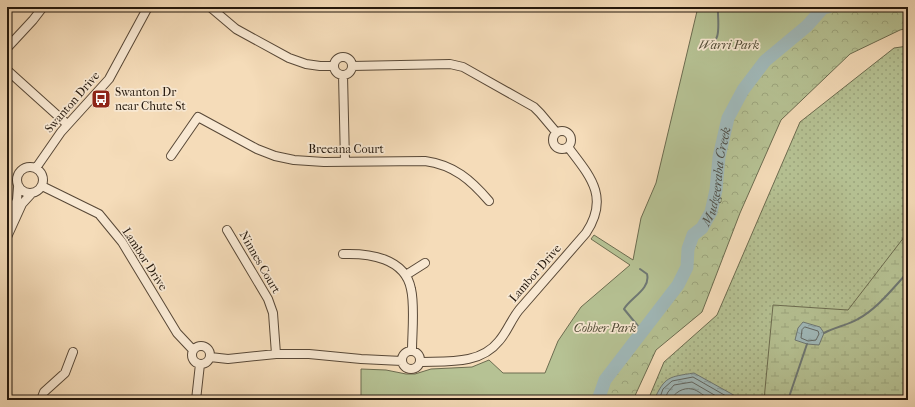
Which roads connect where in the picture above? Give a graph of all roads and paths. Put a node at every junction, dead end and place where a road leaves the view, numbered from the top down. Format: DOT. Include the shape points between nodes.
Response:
graph roads {
  1 [pos="43,7"];
  2 [pos="148,7"];
  3 [pos="210,7"];
  4 [pos="7,48"];
  5 [pos="333,66"];
  6 [pos="352,66"];
  7 [pos="7,70"];
  8 [pos="343,75"];
  9 [pos="67,124"];
  10 [pos="556,132"];
  11 [pos="568,147"];
  12 [pos="171,156"];
  13 [pos="345,162"];
  14 [pos="36,168"];
  15 [pos="42,186"];
  16 [pos="18,187"];
  17 [pos="32,193"];
  18 [pos="489,201"];
  19 [pos="7,221"];
  20 [pos="227,230"];
  21 [pos="7,237"];
  22 [pos="343,254"];
  23 [pos="425,263"];
  24 [pos="406,275"];
  25 [pos="193,350"];
  26 [pos="412,351"];
  27 [pos="74,352"];
  28 [pos="276,354"];
  29 [pos="210,357"];
  30 [pos="402,361"];
  31 [pos="420,362"];
  32 [pos="200,364"];
  33 [pos="41,400"];
  34 [pos="196,400"];
  1 -- 4 [label="street"];
  2 -- 9 [label="street, Swanton Drive" via="108,79"];
  3 -- 5 [label="street, Lambor Drive" via="236,28 289,58 306,64"];
  5 -- 6 [label="street, Lambor Drive" via="337,59 343,57 348,59"];
  5 -- 8 [label="street" via="337,73"];
  6 -- 8 [label="street" via="350,72"];
  6 -- 10 [label="street, Lambor Drive" via="450,64 463,67 534,107"];
  7 -- 9 [label="street"];
  8 -- 13 [label="street"];
  9 -- 14 [label="street, Swanton Drive"];
  10 -- 11 [label="street, Lambor Drive" via="564,130 568,133 571,140"];
  10 -- 11 [label="street, Lambor Drive" via="553,138 555,146 560,149"];
  11 -- 31 [label="street, Lambor Drive" via="591,178 597,195 595,214 586,233 519,310 491,350 464,361"];
  12 -- 13 [label="street, Breeana Court" via="198,117 275,156 304,161"];
  13 -- 18 [label="street, Breeana Court" via="440,163 472,182"];
  14 -- 15 [label="street" via="43,176"];
  14 -- 16 [label="street" via="28,167 20,171 16,179"];
  15 -- 17 [label="street"];
  15 -- 25 [label="street, Lambor Drive" via="98,214 122,242 178,333"];
  16 -- 17 [label="street" via="24,192"];
  16 -- 19 [label="street" via="17,200"];
  17 -- 21 [label="street" via="22,204"];
  20 -- 28 [label="street, Ninnes Court" via="268,299 273,313"];
  22 -- 24 [label="street" via="360,254 384,260 398,267"];
  23 -- 24 [label="street"];
  24 -- 26 [label="street" via="412,296"];
  25 -- 29 [label="street" via="198,346 206,347"];
  25 -- 32 [label="street, Lambor Drive" via="192,357"];
  26 -- 30 [label="street" via="404,355"];
  26 -- 31 [label="street" via="418,355"];
  27 -- 33 [label="street" via="65,373 44,392"];
  28 -- 29 [label="street, Lambor Drive" via="228,359"];
  28 -- 30 [label="street, Lambor Drive"];
  29 -- 32 [label="street"];
  30 -- 31 [label="street, Lambor Drive" via="404,366 411,369 417,367"];
  32 -- 34 [label="street"];
}
